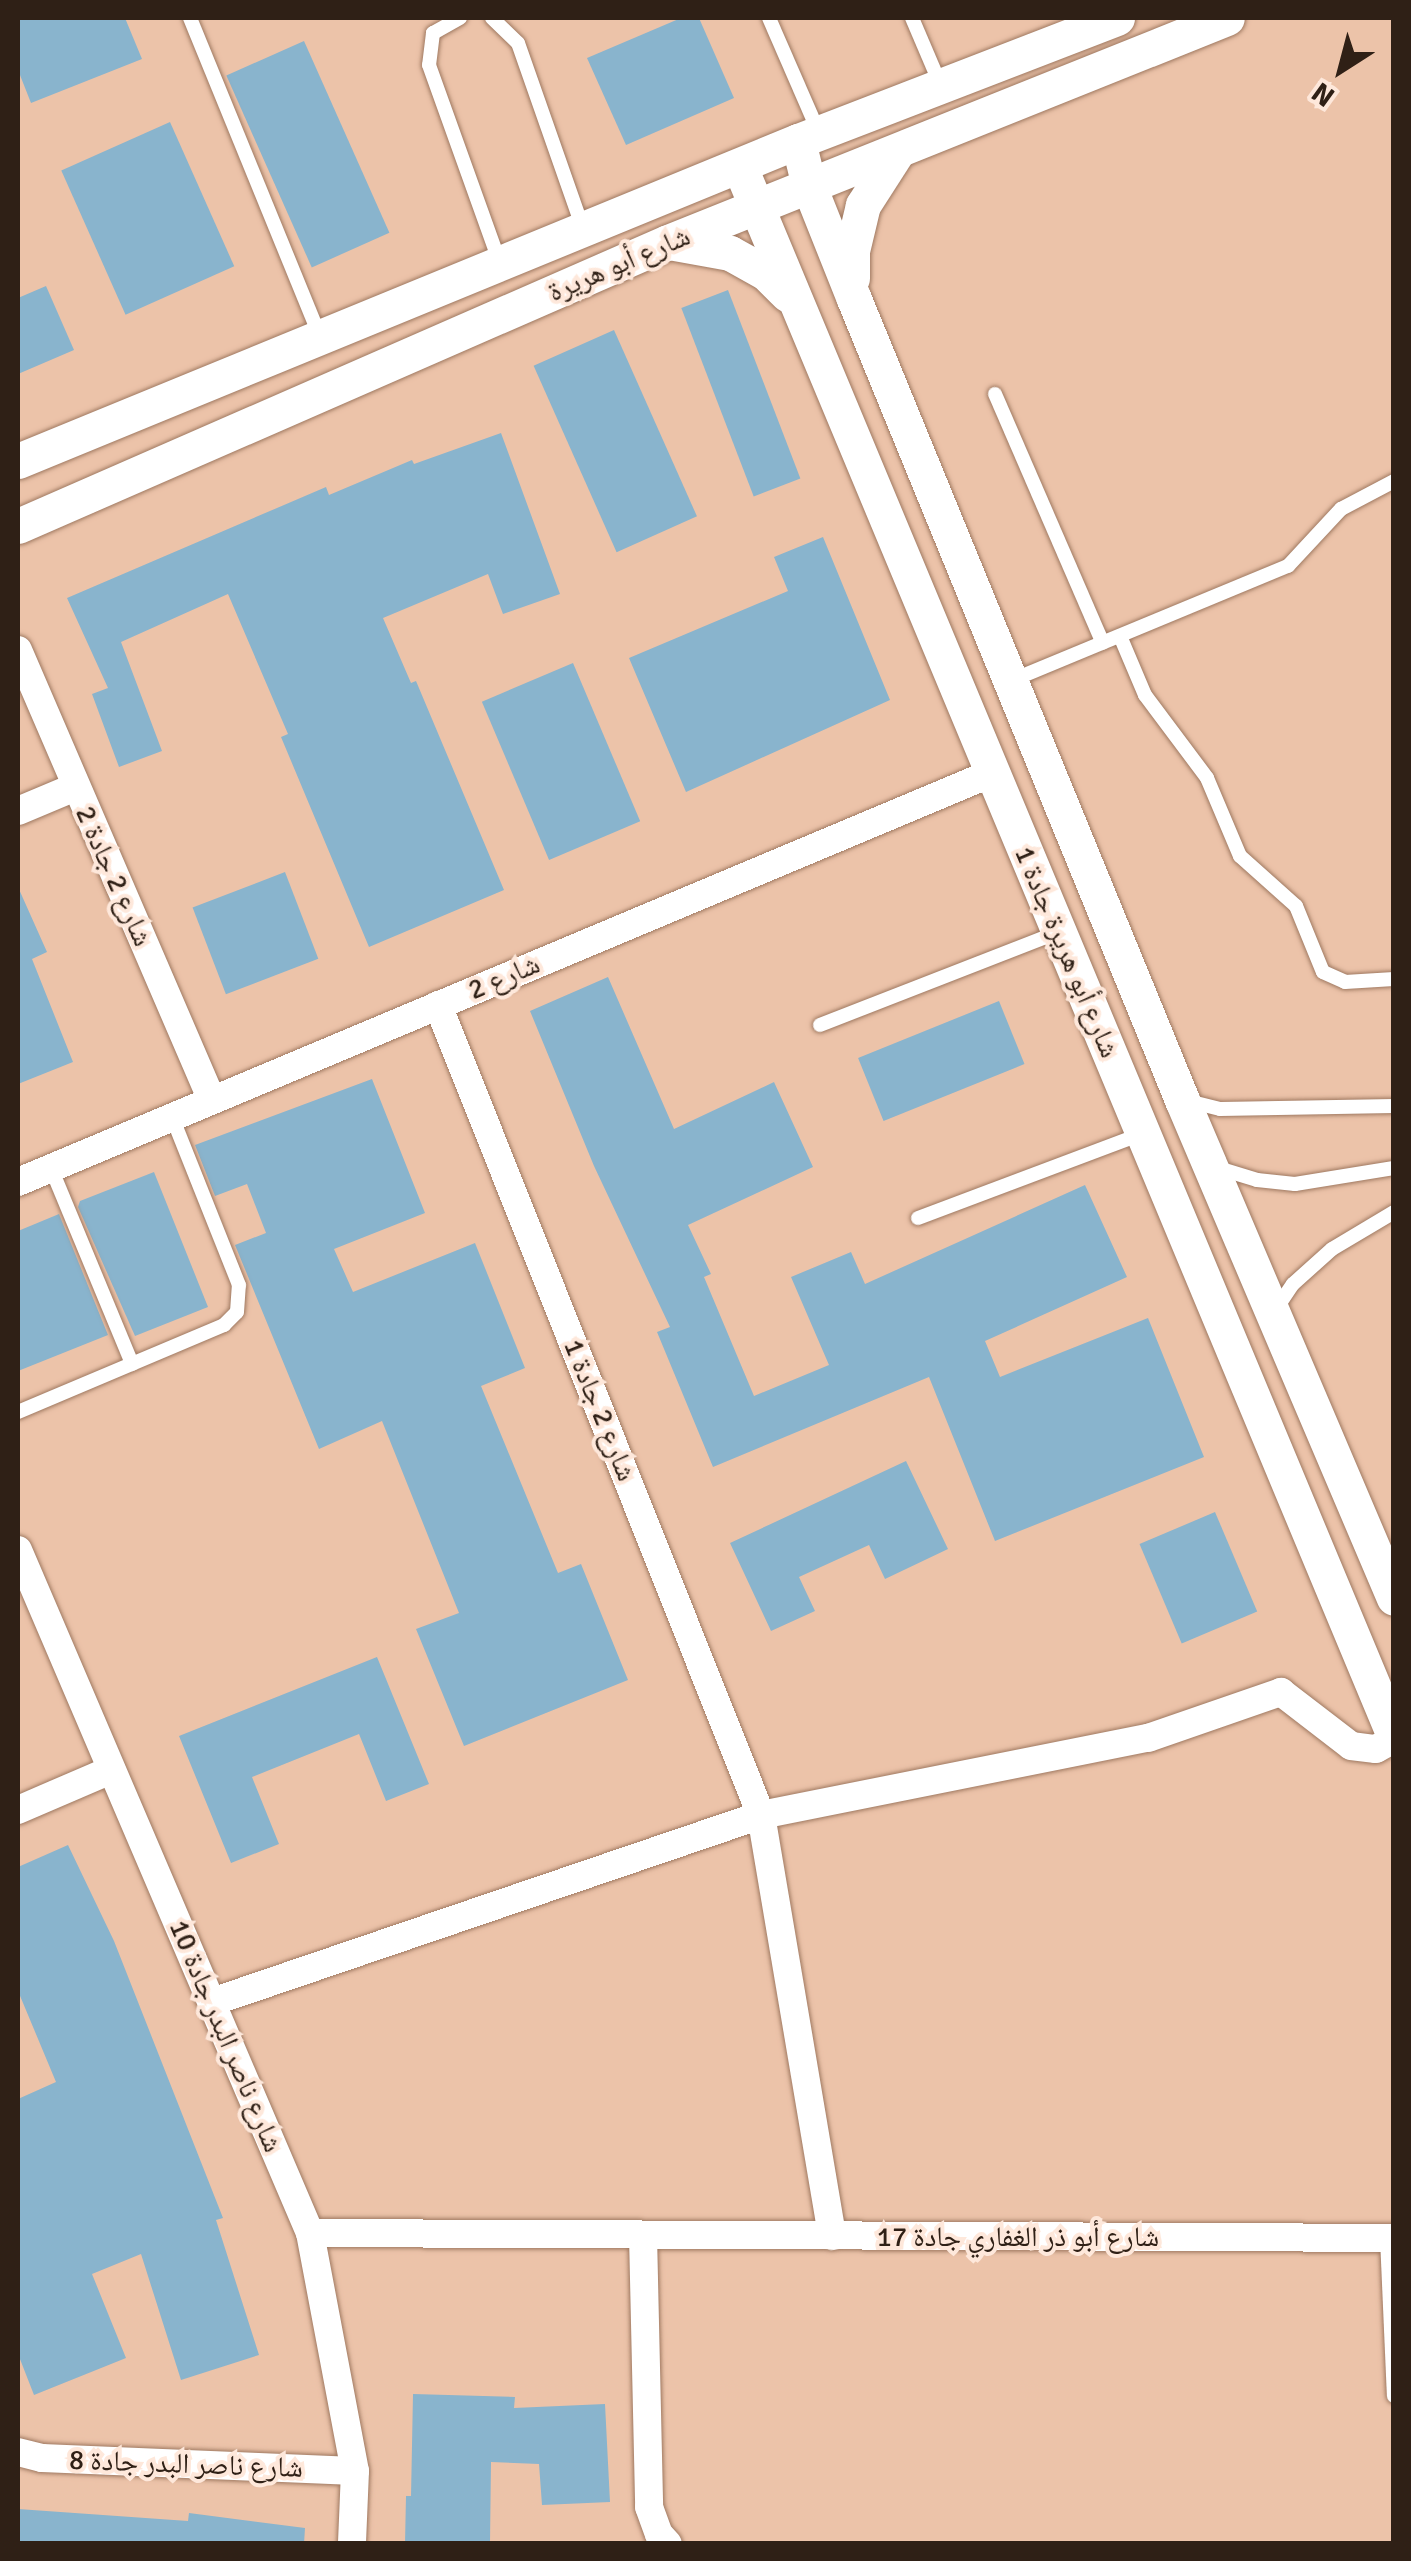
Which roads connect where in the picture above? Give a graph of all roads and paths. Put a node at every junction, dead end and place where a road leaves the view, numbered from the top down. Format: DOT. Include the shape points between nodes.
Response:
graph roads {
  1 [pos="190,18"];
  2 [pos="460,18"];
  3 [pos="492,18"];
  4 [pos="769,18"];
  5 [pos="912,18"];
  6 [pos="1116,18"];
  7 [pos="1227,18"];
  8 [pos="941,86"];
  9 [pos="808,137"];
  10 [pos="898,149"];
  11 [pos="740,167"];
  12 [pos="809,186"];
  13 [pos="756,206"];
  14 [pos="584,230"];
  15 [pos="668,242"];
  16 [pos="500,263"];
  17 [pos="854,299"];
  18 [pos="796,304"];
  19 [pos="320,336"];
  20 [pos="995,394"];
  21 [pos="18,461"];
  22 [pos="1394,481"];
  23 [pos="18,526"];
  24 [pos="1120,636"];
  25 [pos="1104,643"];
  26 [pos="18,650"];
  27 [pos="1010,681"];
  28 [pos="992,773"];
  29 [pos="75,786"];
  30 [pos="18,811"];
  31 [pos="1059,931"];
  32 [pos="1394,979"];
  33 [pos="438,1005"];
  34 [pos="820,1024"];
  35 [pos="212,1100"];
  36 [pos="1182,1100"];
  37 [pos="1394,1106"];
  38 [pos="172,1117"];
  39 [pos="1142,1134"];
  40 [pos="1210,1166"];
  41 [pos="51,1168"];
  42 [pos="1394,1168"];
  43 [pos="18,1182"];
  44 [pos="1394,1212"];
  45 [pos="918,1218"];
  46 [pos="1273,1314"];
  47 [pos="132,1364"];
  48 [pos="18,1412"];
  49 [pos="18,1550"];
  50 [pos="1391,1588"];
  51 [pos="1394,1738"];
  52 [pos="112,1770"];
  53 [pos="18,1810"];
  54 [pos="761,1815"];
  55 [pos="212,2002"];
  56 [pos="310,2233"];
  57 [pos="642,2235"];
  58 [pos="832,2236"];
  59 [pos="1390,2238"];
  60 [pos="1394,2396"];
  61 [pos="18,2452"];
  62 [pos="355,2471"];
  63 [pos="352,2544"];
  64 [pos="668,2544"];
  1 -- 19 [label="lane"];
  2 -- 16 [label="lane" via="434,33 428,65"];
  3 -- 14 [label="lane" via="518,43"];
  4 -- 9 [label="lane"];
  5 -- 8 [label="lane"];
  6 -- 8 [label="street, شارع أبو هريرة"];
  7 -- 10 [label="street, شارع أبو هريرة"];
  8 -- 9 [label="street, شارع أبو هريرة"];
  9 -- 11 [label="street, شارع أبو هريرة"];
  9 -- 12 [label="street, شارع أبو هريرة جادة 1"];
  10 -- 12 [label="street, شارع أبو هريرة"];
  10 -- 17 [label="street" via="872,185 856,227"];
  11 -- 13 [label="street, شارع أبو هريرة جادة 1"];
  11 -- 14 [label="street, شارع أبو هريرة"];
  12 -- 13 [label="street, شارع أبو هريرة"];
  12 -- 17 [label="street, شارع أبو هريرة جادة 1"];
  13 -- 15 [label="street, شارع أبو هريرة"];
  13 -- 18 [label="street, شارع أبو هريرة جادة 1"];
  14 -- 16 [label="street, شارع أبو هريرة"];
  15 -- 18 [label="street" via="730,252"];
  15 -- 23 [label="street, شارع أبو هريرة"];
  16 -- 19 [label="street, شارع أبو هريرة"];
  17 -- 27 [label="street, شارع أبو هريرة جادة 1"];
  18 -- 28 [label="street, شارع أبو هريرة جادة 1"];
  19 -- 21 [label="street, شارع أبو هريرة"];
  20 -- 25 [label="lane"];
  22 -- 24 [label="lane" via="1342,509 1288,566"];
  24 -- 25 [label="lane"];
  24 -- 32 [label="lane" via="1146,695 1207,778 1240,856 1296,906 1323,972 1345,982"];
  25 -- 27 [label="lane"];
  26 -- 29 [label="street, شارع 2 جادة 2"];
  27 -- 36 [label="street, شارع أبو هريرة جادة 1"];
  28 -- 31 [label="street, شارع أبو هريرة جادة 1"];
  28 -- 33 [label="street, شارع 2"];
  29 -- 30 [label="street"];
  29 -- 35 [label="street, شارع 2 جادة 2"];
  31 -- 34 [label="lane"];
  31 -- 39 [label="street, شارع أبو هريرة جادة 1"];
  33 -- 35 [label="street, شارع 2"];
  33 -- 54 [label="street, شارع 2 جادة 1"];
  35 -- 38 [label="street, شارع 2"];
  36 -- 37 [label="lane" via="1220,1109"];
  36 -- 40 [label="street, شارع أبو هريرة جادة 1"];
  38 -- 41 [label="street, شارع 2"];
  38 -- 47 [label="lane" via="240,1303 224,1325"];
  39 -- 45 [label="lane"];
  39 -- 51 [label="street, شارع أبو هريرة جادة 1"];
  40 -- 42 [label="lane" via="1295,1184"];
  40 -- 46 [label="street, شارع أبو هريرة جادة 1"];
  41 -- 43 [label="street, شارع 2"];
  41 -- 47 [label="lane"];
  44 -- 46 [label="lane" via="1332,1248"];
  46 -- 50 [label="street, شارع أبو هريرة جادة 1"];
  47 -- 48 [label="lane"];
  49 -- 52 [label="street, شارع ناصر البدر جادة 10"];
  51 -- 54 [label="street" via="1376,1749 1351,1746 1282,1692 1148,1738"];
  52 -- 53 [label="street"];
  52 -- 55 [label="street, شارع ناصر البدر جادة 10"];
  54 -- 55 [label="street"];
  54 -- 58 [label="street, شارع 2 جادة 1"];
  55 -- 56 [label="street, شارع ناصر البدر جادة 10"];
  56 -- 57 [label="street, شارع أبو ذر الغفاري جادة 17"];
  56 -- 62 [label="street, شارع ناصر البدر جادة 10"];
  57 -- 58 [label="street, شارع أبو ذر الغفاري جادة 17"];
  57 -- 64 [label="street" via="649,2508"];
  58 -- 59 [label="street, شارع أبو ذر الغفاري جادة 17"];
  59 -- 60 [label="lane"];
  61 -- 62 [label="street, شارع ناصر البدر جادة 8"];
  62 -- 63 [label="street, شارع ناصر البدر جادة 10"];
}
